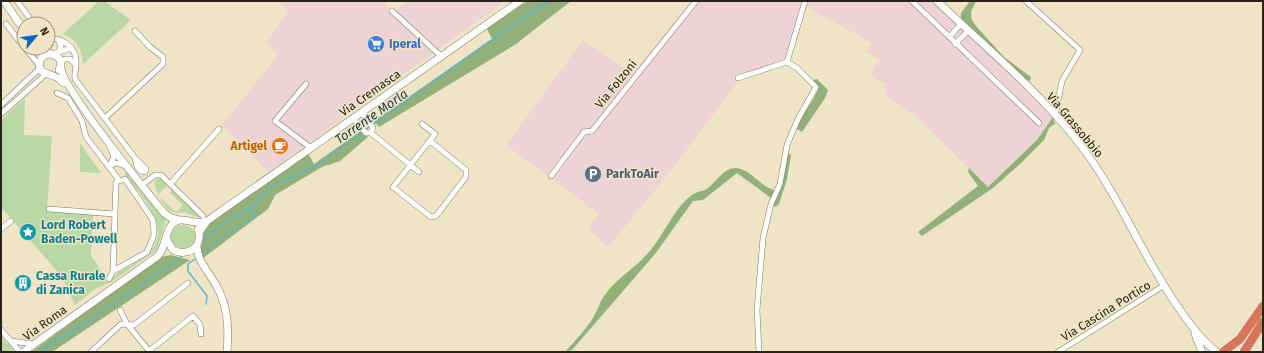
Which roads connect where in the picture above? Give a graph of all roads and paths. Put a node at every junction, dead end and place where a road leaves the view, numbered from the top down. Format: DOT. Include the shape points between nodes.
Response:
graph roads {
  1 [pos="4,1"];
  2 [pos="17,1"];
  3 [pos="520,1"];
  4 [pos="696,1"];
  5 [pos="805,1"];
  6 [pos="912,1"];
  7 [pos="937,1"];
  8 [pos="1026,1"];
  9 [pos="392,10"];
  10 [pos="28,16"];
  11 [pos="16,18"];
  12 [pos="6,24"];
  13 [pos="961,24"];
  14 [pos="968,31"];
  15 [pos="135,32"];
  16 [pos="16,37"];
  17 [pos="949,37"];
  18 [pos="58,39"];
  19 [pos="956,44"];
  20 [pos="72,48"];
  21 [pos="58,53"];
  22 [pos="32,56"];
  23 [pos="38,56"];
  24 [pos="44,56"];
  25 [pos="56,56"];
  26 [pos="442,57"];
  27 [pos="786,62"];
  28 [pos="61,63"];
  29 [pos="40,64"];
  30 [pos="76,65"];
  31 [pos="48,75"];
  32 [pos="738,78"];
  33 [pos="306,84"];
  34 [pos="69,89"];
  35 [pos="57,92"];
  36 [pos="1,105"];
  37 [pos="362,112"];
  38 [pos="1,114"];
  39 [pos="1056,116"];
  40 [pos="105,118"];
  41 [pos="353,118"];
  42 [pos="1039,123"];
  43 [pos="422,124"];
  44 [pos="220,129"];
  45 [pos="368,129"];
  46 [pos="108,140"];
  47 [pos="430,141"];
  48 [pos="310,148"];
  49 [pos="135,158"];
  50 [pos="410,165"];
  51 [pos="108,166"];
  52 [pos="128,168"];
  53 [pos="419,172"];
  54 [pos="551,176"];
  55 [pos="119,180"];
  56 [pos="171,184"];
  57 [pos="142,185"];
  58 [pos="49,209"];
  59 [pos="164,213"];
  60 [pos="114,214"];
  61 [pos="205,219"];
  62 [pos="180,220"];
  63 [pos="11,221"];
  64 [pos="192,223"];
  65 [pos="169,227"];
  66 [pos="1,229"];
  67 [pos="199,233"];
  68 [pos="167,240"];
  69 [pos="197,246"];
  70 [pos="173,250"];
  71 [pos="186,253"];
  72 [pos="158,256"];
  73 [pos="202,263"];
  74 [pos="113,271"];
  75 [pos="109,279"];
  76 [pos="188,283"];
  77 [pos="1164,286"];
  78 [pos="1263,306"];
  79 [pos="120,310"];
  80 [pos="1263,322"];
  81 [pos="128,324"];
  82 [pos="1192,327"];
  83 [pos="1,330"];
  84 [pos="201,334"];
  85 [pos="12,341"];
  86 [pos="33,344"];
  87 [pos="150,351"];
  88 [pos="20,352"];
  89 [pos="23,352"];
  90 [pos="91,352"];
  91 [pos="227,352"];
  92 [pos="760,352"];
  93 [pos="1058,352"];
  94 [pos="1202,352"];
  95 [pos="1217,352"];
  96 [pos="1223,352"];
  97 [pos="1244,352"];
  1 -- 11 [label="street"];
  2 -- 10 [label="street"];
  3 -- 26 [label="street, Via Cremasca"];
  4 -- 54 [label="street, Via Folzoni" via="592,131 584,132"];
  5 -- 27 [label="street"];
  6 -- 17 [label="street"];
  7 -- 13 [label="street, Via Grassobbio"];
  8 -- 39 [label="street" via="1080,50 1062,81"];
  9 -- 26 [label="street"];
  12 -- 16 [label="street"];
  13 -- 14 [label="street, Via Grassobbio"];
  13 -- 17 [label="street"];
  14 -- 19 [label="street"];
  14 -- 39 [label="street, Via Grassobbio"];
  15 -- 40 [label="street" via="163,57 163,64"];
  17 -- 19 [label="street"];
  18 -- 20 [label="street"];
  18 -- 21 [label="street" via="61,47"];
  19 -- 42 [label="street"];
  20 -- 21 [label="street"];
  20 -- 28 [label="street"];
  20 -- 30 [label="street"];
  22 -- 29 [label="street"];
  23 -- 29 [label="street"];
  24 -- 29 [label="street"];
  25 -- 28 [label="street"];
  26 -- 37 [label="street, Via Cremasca"];
  27 -- 32 [label="street"];
  27 -- 92 [label="street" via="797,68 816,87 816,91 798,119 788,145 780,184 763,238 757,310"];
  28 -- 30 [label="street" via="70,59"];
  28 -- 31 [label="street" via="57,73"];
  28 -- 34 [label="street" via="60,72"];
  29 -- 31 [label="street"];
  29 -- 36 [label="street"];
  30 -- 40 [label="street" via="75,79"];
  31 -- 34 [label="street" via="57,77"];
  31 -- 38 [label="street"];
  33 -- 48 [label="street" via="275,120"];
  34 -- 46 [label="street"];
  35 -- 51 [label="street" via="68,98 82,121 86,137"];
  37 -- 41 [label="street, Via Cremasca"];
  37 -- 45 [label="street"];
  39 -- 77 [label="street, Via Grassobbio" via="1092,161"];
  40 -- 49 [label="street"];
  41 -- 45 [label="street"];
  41 -- 48 [label="street, Via Cremasca"];
  43 -- 47 [label="street" via="435,134"];
  44 -- 56 [label="street"];
  45 -- 50 [label="street"];
  46 -- 51 [label="street" via="114,157"];
  46 -- 52 [label="street"];
  47 -- 50 [label="street"];
  47 -- 50 [label="street" via="466,170 466,177 436,216 431,217 393,187"];
  48 -- 61 [label="street"];
  50 -- 53 [label="street"];
  51 -- 52 [label="street" via="116,163"];
  51 -- 55 [label="street"];
  52 -- 57 [label="street"];
  55 -- 60 [label="street" via="116,182"];
  55 -- 74 [label="street" via="125,179 145,207 153,220 154,235 147,252"];
  56 -- 57 [label="street" via="161,175 155,175"];
  56 -- 61 [label="street"];
  57 -- 59 [label="street"];
  58 -- 60 [label="street"];
  59 -- 62 [label="street"];
  59 -- 65 [label="street"];
  60 -- 74 [label="street"];
  61 -- 64 [label="street"];
  61 -- 67 [label="street"];
  62 -- 64 [label="street"];
  62 -- 65 [label="street"];
  63 -- 66 [label="street"];
  64 -- 67 [label="street"];
  65 -- 68 [label="street, Via Roma"];
  67 -- 69 [label="street"];
  68 -- 70 [label="street"];
  68 -- 72 [label="street, Via Roma"];
  69 -- 71 [label="street"];
  69 -- 73 [label="street"];
  70 -- 71 [label="street"];
  70 -- 72 [label="street, Via Roma"];
  71 -- 73 [label="street" via="195,256"];
  72 -- 86 [label="street, Via Roma"];
  73 -- 91 [label="street" via="217,285 225,304 229,329"];
  74 -- 75 [label="street"];
  76 -- 81 [label="street" via="134,325"];
  77 -- 82 [label="street, Via Grassobbio"];
  77 -- 93 [label="street, Via Cascina Portico"];
  78 -- 96 [label="highway" via="1240,339"];
  79 -- 81 [label="street"];
  80 -- 97 [label="highway"];
  81 -- 87 [label="street"];
  81 -- 90 [label="street" via="121,324"];
  82 -- 94 [label="street"];
  82 -- 95 [label="street"];
  83 -- 85 [label="street"];
  84 -- 87 [label="street" via="200,324 194,316"];
  85 -- 86 [label="street"];
  85 -- 88 [label="street"];
  86 -- 89 [label="street, Via Roma"];
}
